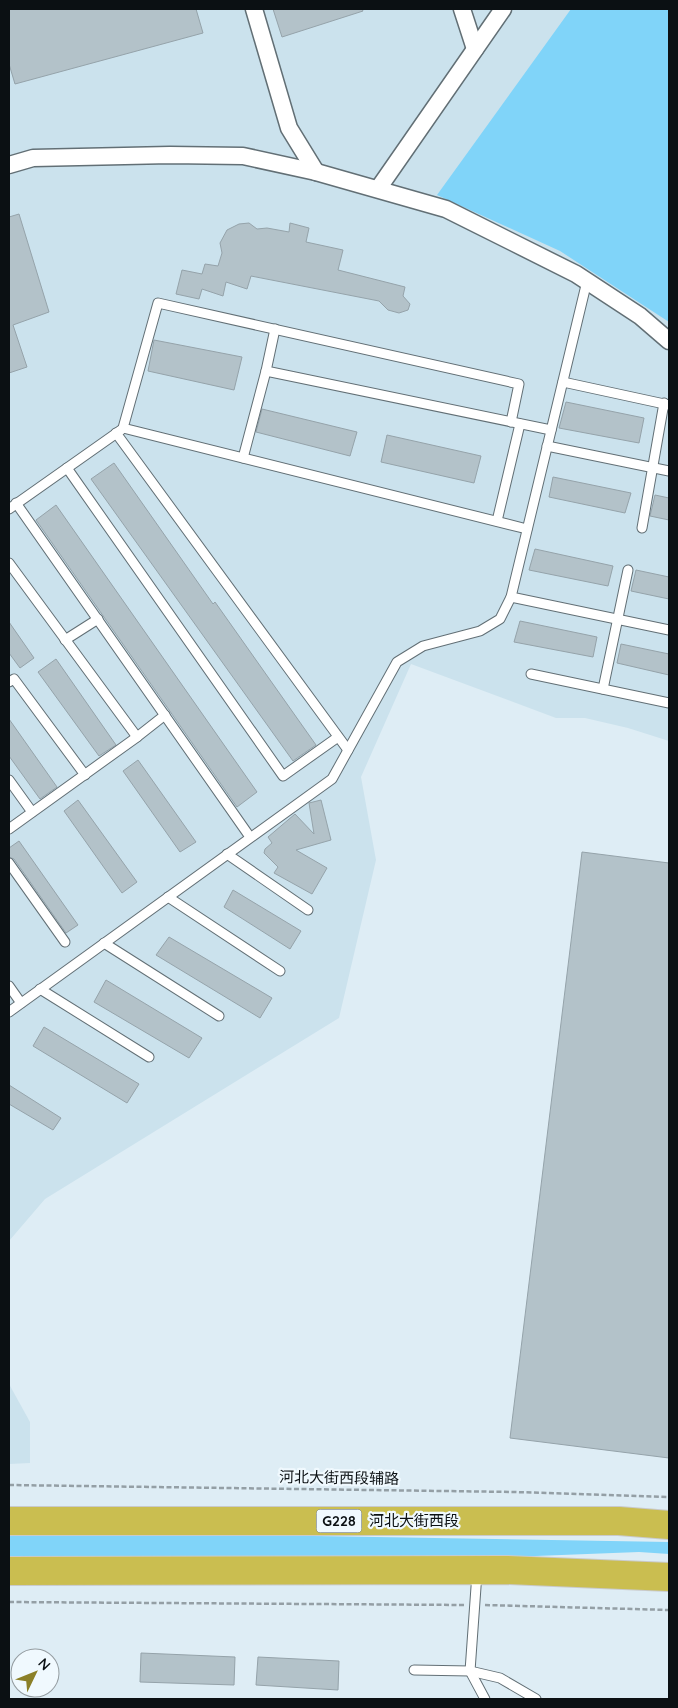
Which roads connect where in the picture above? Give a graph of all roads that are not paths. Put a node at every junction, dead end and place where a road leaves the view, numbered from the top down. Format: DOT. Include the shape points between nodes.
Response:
graph roads {
  1 [pos="254,9"];
  2 [pos="462,9"];
  3 [pos="503,9"];
  4 [pos="475,49"];
  5 [pos="9,165"];
  6 [pos="316,172"];
  7 [pos="378,189"];
  8 [pos="587,281"];
  9 [pos="275,329"];
  10 [pos="669,340"];
  11 [pos="266,371"];
  12 [pos="563,382"];
  13 [pos="667,404"];
  14 [pos="516,423"];
  15 [pos="551,430"];
  16 [pos="120,431"];
  17 [pos="547,446"];
  18 [pos="243,458"];
  19 [pos="67,468"];
  20 [pos="653,468"];
  21 [pos="669,471"];
  22 [pos="12,506"];
  23 [pos="497,521"];
  24 [pos="642,528"];
  25 [pos="527,529"];
  26 [pos="9,563"];
  27 [pos="628,570"];
  28 [pos="511,597"];
  29 [pos="98,619"];
  30 [pos="618,619"];
  31 [pos="669,630"];
  32 [pos="65,640"];
  33 [pos="531,674"];
  34 [pos="9,682"];
  35 [pos="603,689"];
  36 [pos="669,702"];
  37 [pos="165,715"];
  38 [pos="338,736"];
  39 [pos="137,737"];
  40 [pos="348,750"];
  41 [pos="85,774"];
  42 [pos="9,780"];
  43 [pos="32,812"];
  44 [pos="9,829"];
  45 [pos="250,837"];
  46 [pos="227,854"];
  47 [pos="9,862"];
  48 [pos="168,897"];
  49 [pos="308,910"];
  50 [pos="65,942"];
  51 [pos="104,943"];
  52 [pos="280,971"];
  53 [pos="9,986"];
  54 [pos="40,989"];
  55 [pos="21,1003"];
  56 [pos="9,1012"];
  57 [pos="220,1016"];
  58 [pos="149,1057"];
  59 [pos="9,1521"];
  60 [pos="669,1525"];
  61 [pos="477,1570"];
  62 [pos="9,1571"];
  63 [pos="669,1577"];
  64 [pos="414,1670"];
  65 [pos="470,1671"];
  66 [pos="485,1699"];
  67 [pos="536,1699"];
  1 -- 6 [label="street" via="289,128"];
  2 -- 4 [label="street"];
  3 -- 4 [label="street"];
  4 -- 7 [label="street"];
  5 -- 6 [label="street" via="33,158 243,156"];
  6 -- 7 [label="street"];
  7 -- 8 [label="street" via="446,209"];
  8 -- 10 [label="street" via="640,316"];
  8 -- 12 [label="lane"];
  9 -- 11 [label="lane"];
  9 -- 14 [label="lane" via="519,384"];
  9 -- 16 [label="lane" via="158,303"];
  11 -- 14 [label="lane"];
  11 -- 18 [label="lane"];
  12 -- 13 [label="lane"];
  12 -- 15 [label="lane"];
  13 -- 20 [label="lane"];
  14 -- 15 [label="lane"];
  14 -- 23 [label="lane"];
  15 -- 17 [label="lane"];
  16 -- 18 [label="lane"];
  16 -- 19 [label="lane"];
  16 -- 38 [label="lane"];
  17 -- 20 [label="lane"];
  17 -- 25 [label="lane"];
  18 -- 23 [label="lane"];
  19 -- 22 [label="lane"];
  19 -- 38 [label="lane" via="283,776"];
  20 -- 21 [label="lane"];
  20 -- 24 [label="lane"];
  22 -- 29 [label="lane"];
  23 -- 25 [label="lane"];
  25 -- 28 [label="lane"];
  26 -- 32 [label="lane"];
  27 -- 30 [label="lane"];
  28 -- 30 [label="lane"];
  28 -- 40 [label="lane" via="500,619 480,631 423,646 397,662"];
  29 -- 32 [label="lane"];
  29 -- 37 [label="lane"];
  30 -- 31 [label="lane"];
  30 -- 35 [label="lane"];
  32 -- 39 [label="lane"];
  33 -- 35 [label="lane"];
  34 -- 41 [label="lane" via="14,679"];
  35 -- 36 [label="lane"];
  37 -- 39 [label="lane"];
  37 -- 45 [label="lane"];
  38 -- 40 [label="lane"];
  39 -- 41 [label="lane"];
  40 -- 45 [label="lane" via="332,779"];
  41 -- 43 [label="lane"];
  42 -- 43 [label="lane"];
  43 -- 44 [label="lane"];
  45 -- 46 [label="lane"];
  46 -- 48 [label="lane"];
  46 -- 49 [label="lane"];
  47 -- 50 [label="lane"];
  48 -- 51 [label="lane"];
  48 -- 52 [label="lane"];
  51 -- 54 [label="lane"];
  51 -- 57 [label="lane"];
  53 -- 55 [label="lane"];
  54 -- 55 [label="lane"];
  54 -- 58 [label="lane"];
  55 -- 56 [label="lane"];
  59 -- 60 [label="highway, 河北大街西段 / G228" via="619,1521"];
  61 -- 62 [label="highway"];
  61 -- 63 [label="highway"];
  61 -- 65 [label="lane"];
  64 -- 65 [label="lane"];
  65 -- 66 [label="lane"];
  65 -- 67 [label="lane" via="500,1678"];
}
